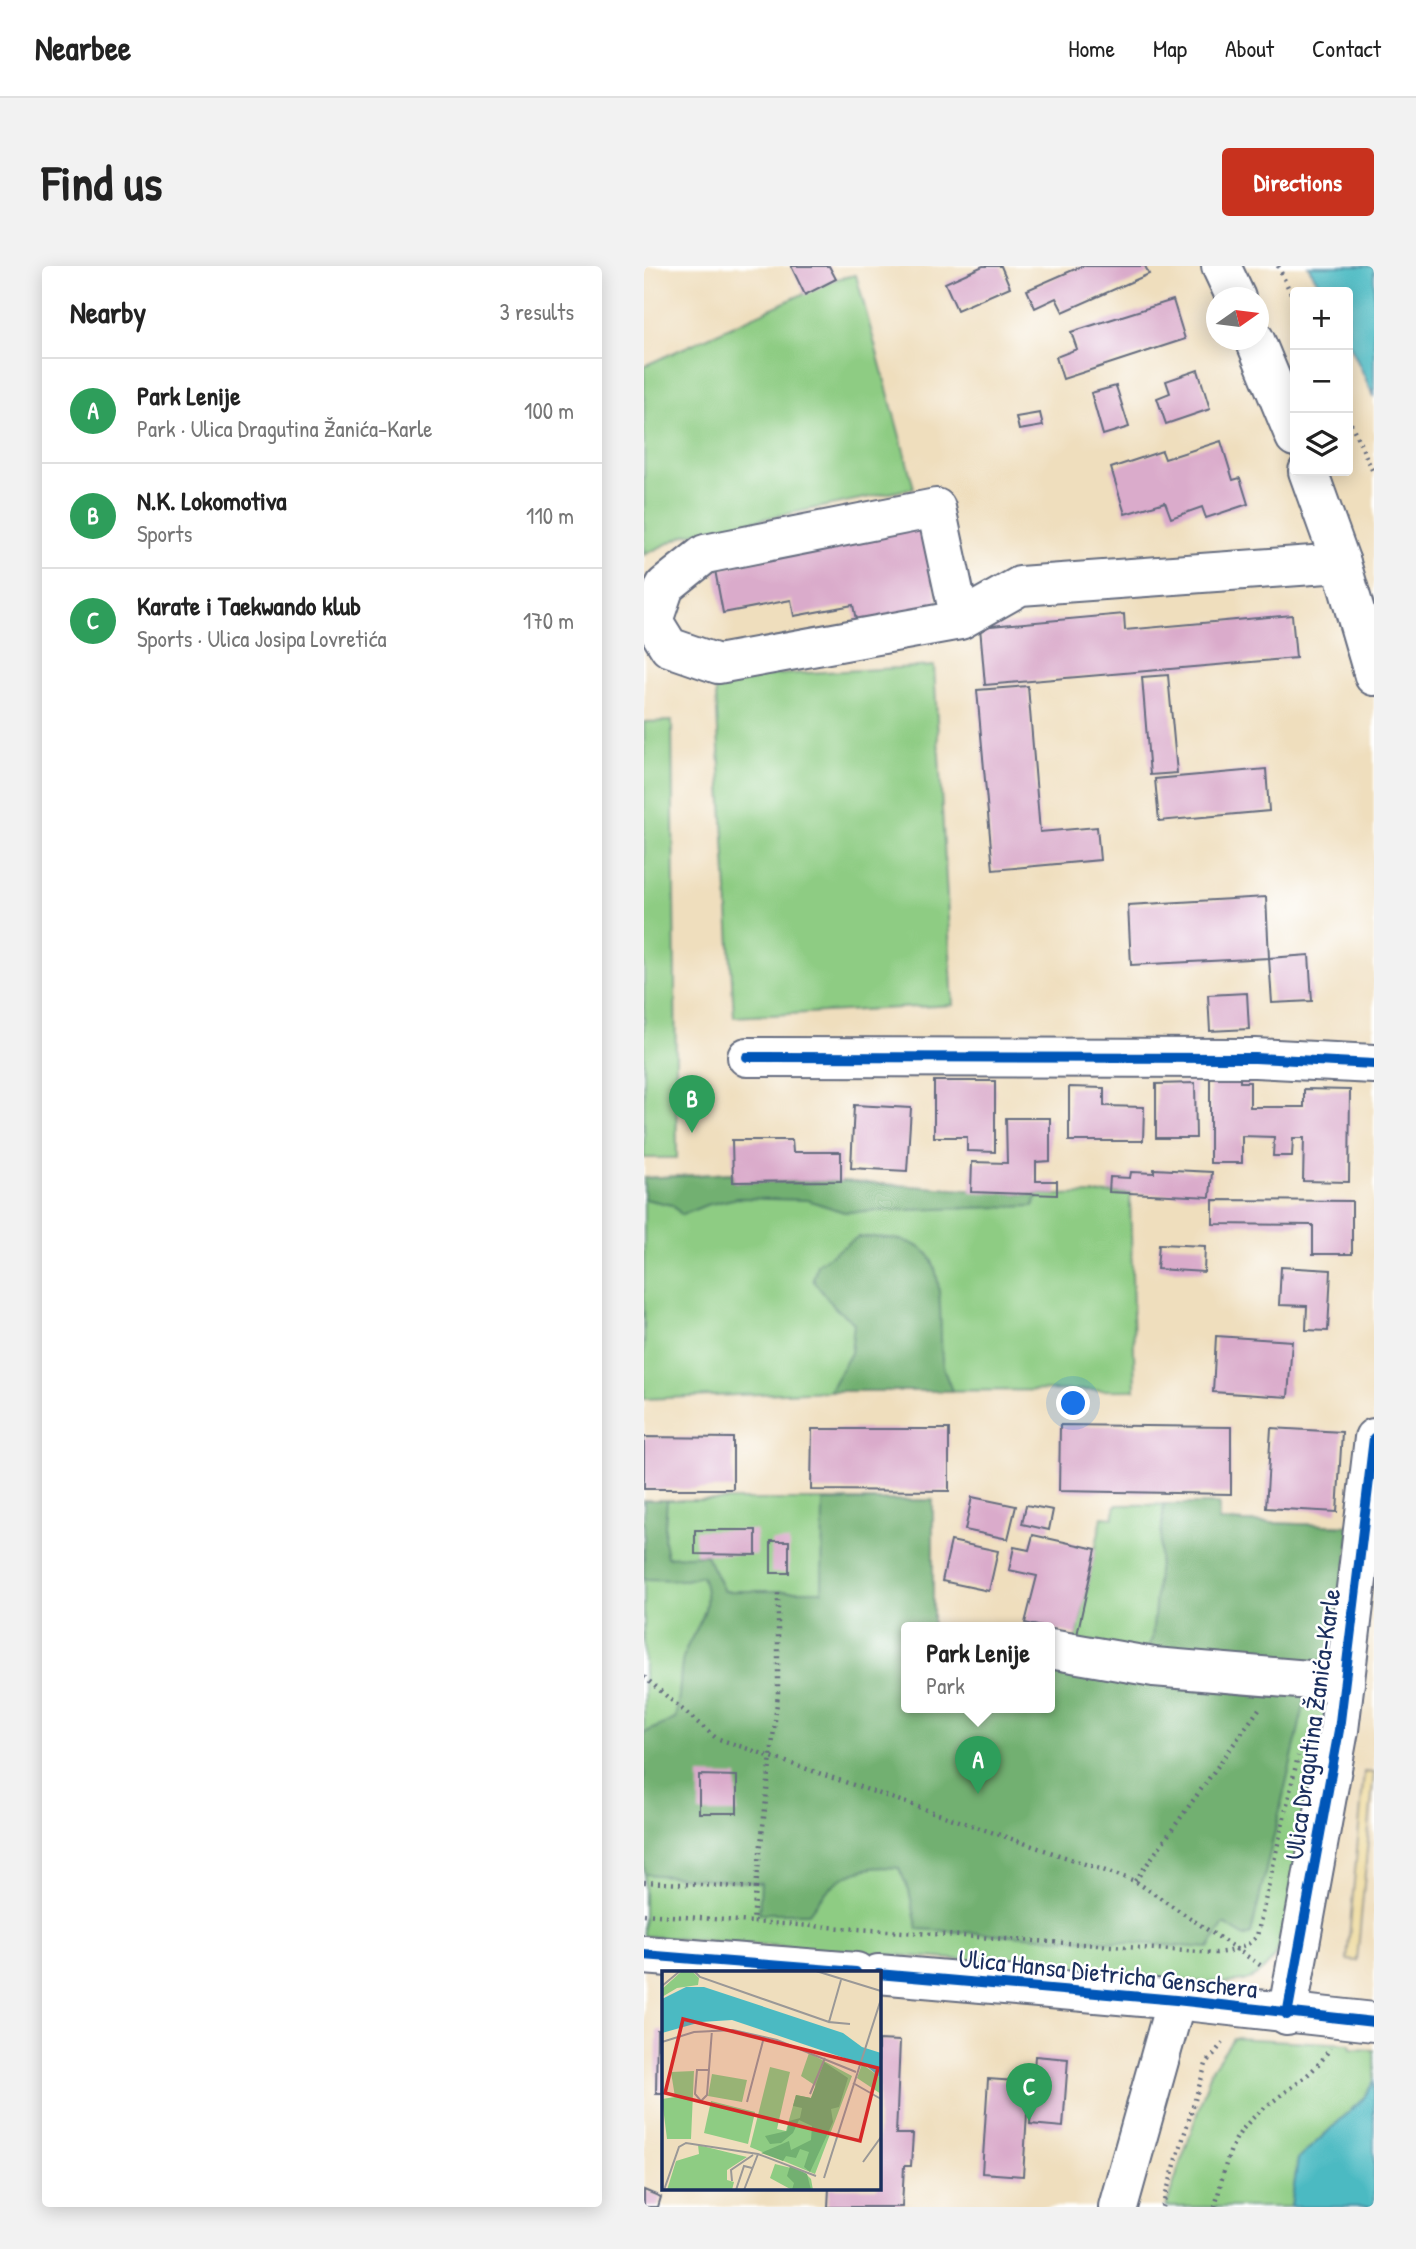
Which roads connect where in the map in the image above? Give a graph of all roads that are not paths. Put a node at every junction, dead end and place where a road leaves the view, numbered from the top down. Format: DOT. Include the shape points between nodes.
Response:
graph roads {
  1 [pos="1221,266"];
  2 [pos="1231,287"];
  3 [pos="1259,350"];
  4 [pos="1290,425"];
  5 [pos="1310,476"];
  6 [pos="1341,563"];
  7 [pos="960,620"];
  8 [pos="1374,676"];
  9 [pos="747,1057"];
  10 [pos="1374,1064"];
  11 [pos="1374,1438"];
  12 [pos="1055,1650"];
  13 [pos="1345,1683"];
  14 [pos="644,1955"];
  15 [pos="844,1971"];
  16 [pos="880,1974"];
  17 [pos="1176,2000"];
  18 [pos="1287,2015"];
  19 [pos="1354,2027"];
  20 [pos="1118,2207"];
  1 -- 2 [label="street"];
  3 -- 4 [label="street"];
  5 -- 6 [label="street"];
  6 -- 7 [label="street" via="1020,586"];
  6 -- 8 [label="street"];
  7 -- 7 [label="street" via="718,664 669,647 653,621 666,586 705,554 936,509"];
  9 -- 10 [label="street" via="1255,1058"];
  11 -- 13 [label="street, Ulica Dragutina Žanića-Karle"];
  12 -- 13 [label="street, Ulica Dragutina Žanića-Karle" via="1154,1667"];
  13 -- 18 [label="street, Ulica Dragutina Žanića-Karle"];
  14 -- 15 [label="street"];
  16 -- 17 [label="street, Ulica Hansa Dietricha Genschera"];
  17 -- 18 [label="street, Ulica Hansa Dietricha Genschera"];
  17 -- 20 [label="street"];
  18 -- 19 [label="street, Ulica Hansa Dietricha Genschera"];
}
